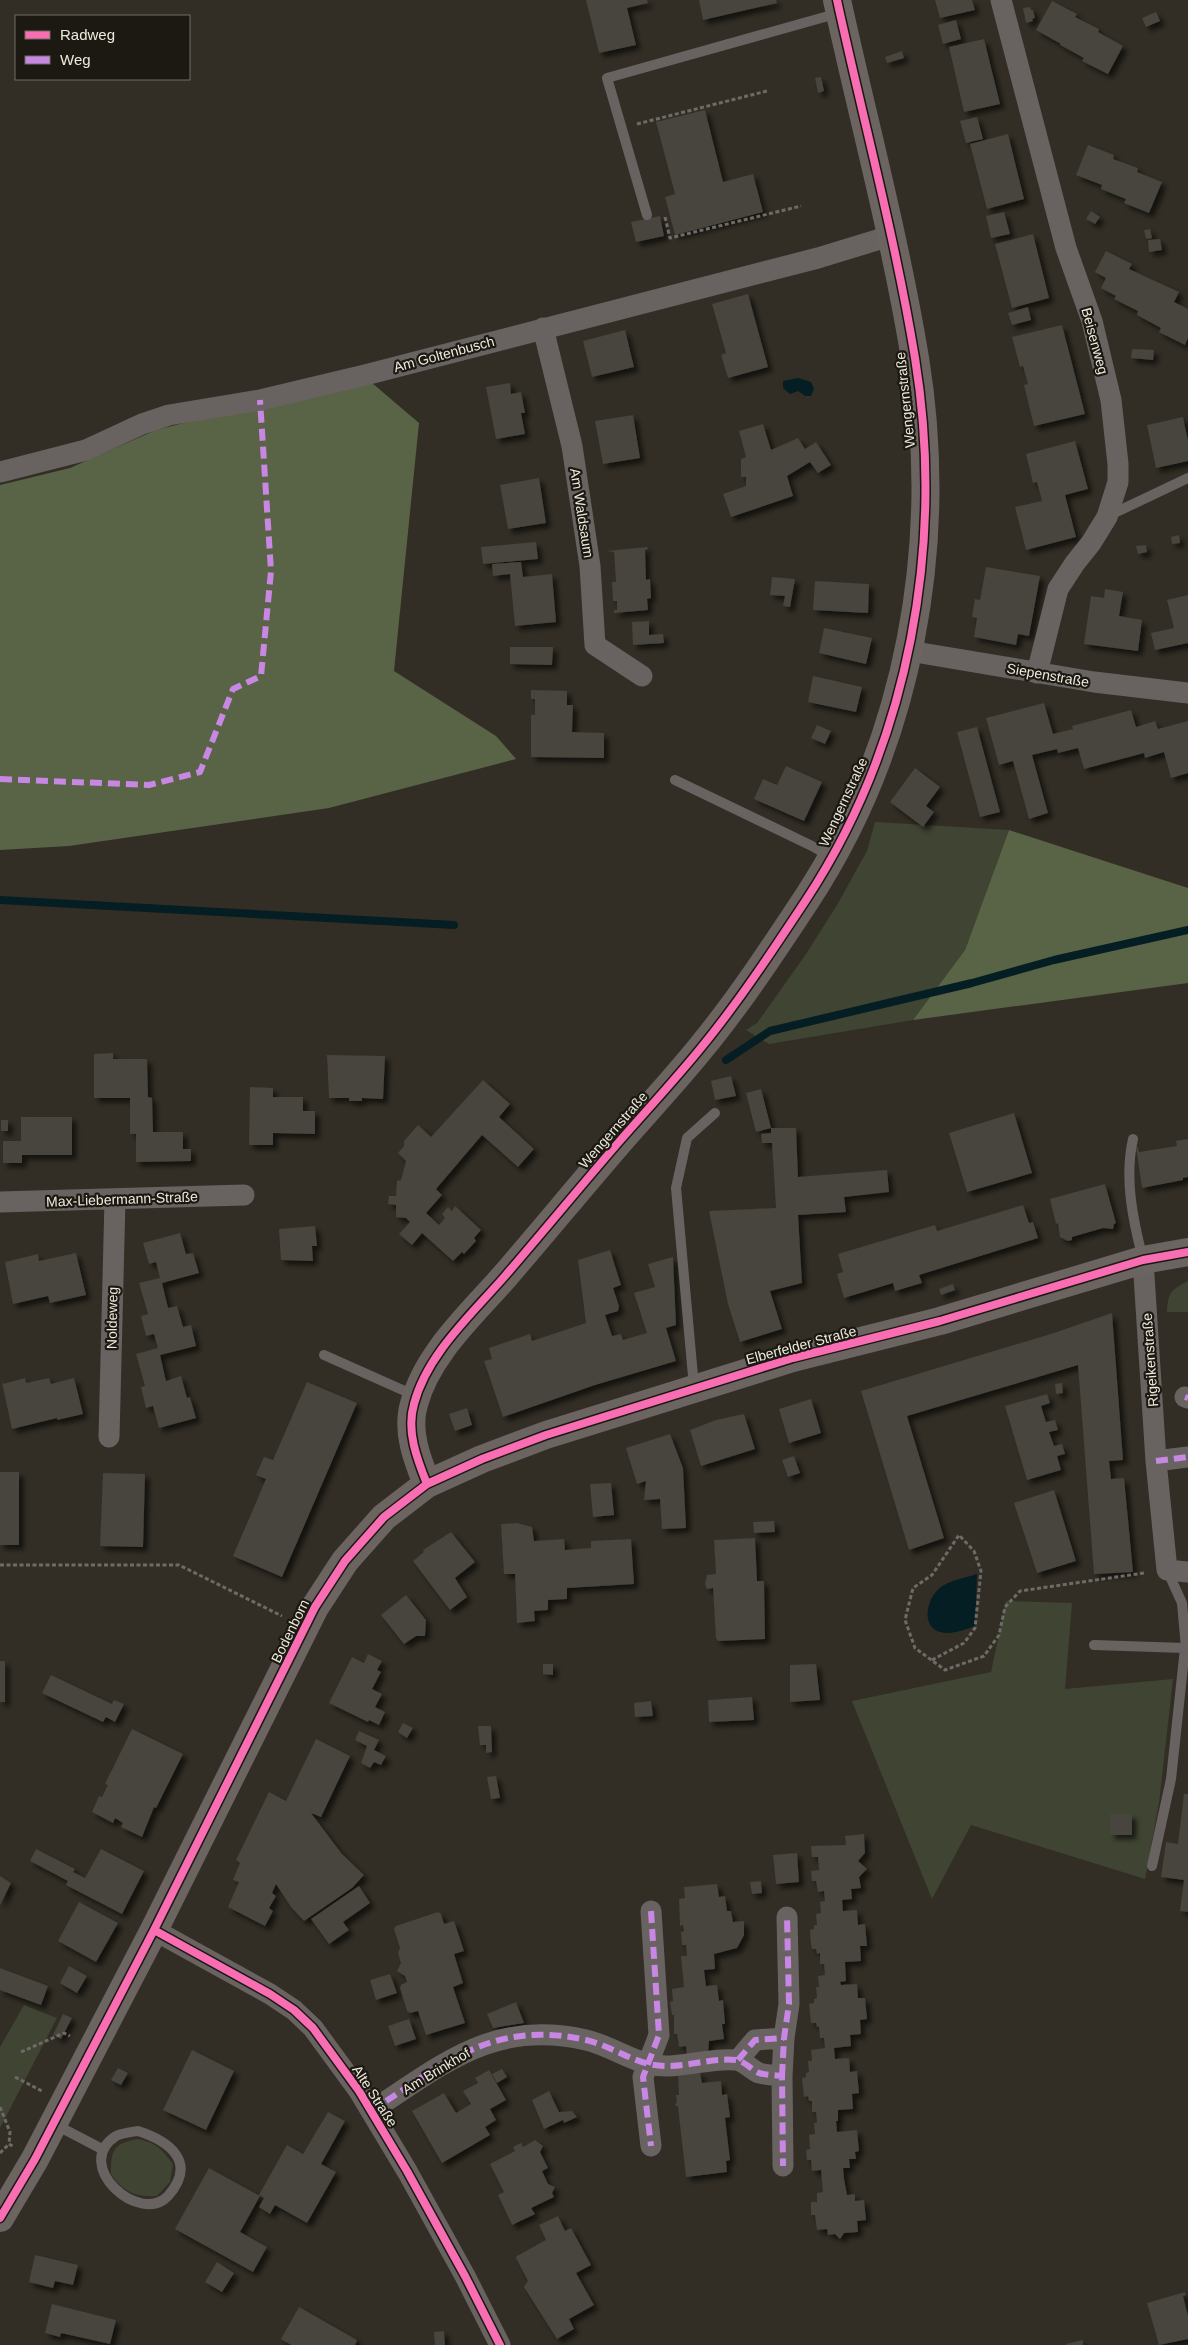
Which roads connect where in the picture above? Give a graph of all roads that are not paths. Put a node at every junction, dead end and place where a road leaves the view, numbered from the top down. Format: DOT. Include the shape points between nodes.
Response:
graph roads {
  1 [pos="1000,0"];
  2 [pos="838,7"];
  3 [pos="647,215"];
  4 [pos="890,236"];
  5 [pos="543,328"];
  6 [pos="0,472"];
  7 [pos="1188,478"];
  8 [pos="1107,516"];
  9 [pos="909,651"];
  10 [pos="1037,673"];
  11 [pos="642,676"];
  12 [pos="1188,693"];
  13 [pos="675,780"];
  14 [pos="831,857"];
  15 [pos="715,1113"];
  16 [pos="1133,1139"];
  17 [pos="244,1195"];
  18 [pos="115,1200"];
  19 [pos="0,1202"];
  20 [pos="1188,1252"];
  21 [pos="1143,1260"];
  22 [pos="324,1355"];
  23 [pos="694,1389"];
  24 [pos="417,1396"];
  25 [pos="109,1437"];
  26 [pos="1188,1457"];
  27 [pos="1156,1461"];
  28 [pos="428,1484"];
  29 [pos="1167,1570"];
  30 [pos="1188,1572"];
  31 [pos="1094,1645"];
  32 [pos="1187,1649"];
  33 [pos="1152,1866"];
  34 [pos="651,1910"];
  35 [pos="787,1916"];
  36 [pos="154,1930"];
  37 [pos="784,2038"];
  38 [pos="738,2060"];
  39 [pos="649,2064"];
  40 [pos="782,2076"];
  41 [pos="371,2110"];
  42 [pos="53,2124"];
  43 [pos="652,2146"];
  44 [pos="102,2149"];
  45 [pos="783,2166"];
  46 [pos="2,2210"];
  47 [pos="500,2345"];
  1 -- 8 [label="street, Beisenweg" via="1066,248 1092,321 1111,400 1118,482"];
  2 -- 3 [label="lane" via="607,78"];
  2 -- 4 [label="main road, Wengernstraße"];
  4 -- 5 [label="street, Am Goltenbusch" via="818,258"];
  4 -- 9 [label="main road, Wengernstraße" via="915,358 924,469 924,540"];
  5 -- 6 [label="street, Am Goltenbusch" via="260,400 169,415 86,450"];
  5 -- 11 [label="street, Am Waldsaum" via="572,446 590,566 595,645"];
  7 -- 8 [label="lane"];
  8 -- 10 [label="street, Beisenweg" via="1096,537 1058,589"];
  9 -- 10 [label="street, Siepenstraße"];
  9 -- 14 [label="main road, Wengernstraße" via="886,738"];
  10 -- 12 [label="street, Siepenstraße"];
  13 -- 14 [label="lane"];
  14 -- 24 [label="main road, Wengernstraße" via="810,894 701,1048 448,1344 433,1364"];
  15 -- 23 [label="lane" via="686,1138 676,1188"];
  16 -- 21 [label="lane" via="1129,1156 1133,1219"];
  17 -- 18 [label="street, Max-Liebermann-Straße"];
  18 -- 19 [label="street, Max-Liebermann-Straße"];
  18 -- 25 [label="street, Noldeweg"];
  20 -- 21 [label="main road, Elberfelder Straße"];
  21 -- 23 [label="main road, Elberfelder Straße" via="940,1321 793,1358"];
  21 -- 27 [label="street, Rigeikenstraße"];
  22 -- 24 [label="lane"];
  23 -- 28 [label="main road, Elberfelder Straße" via="546,1435"];
  24 -- 28 [label="main road, Wengernstraße" via="412,1414 412,1437 417,1460"];
  26 -- 27 [label="street"];
  27 -- 29 [label="street, Rigeikenstraße"];
  28 -- 36 [label="main road, Bodenborn" via="384,1517 363,1538 328,1584"];
  29 -- 30 [label="street"];
  29 -- 32 [label="lane" via="1182,1603"];
  31 -- 32 [label="lane"];
  32 -- 33 [label="lane" via="1171,1779"];
  34 -- 39 [label="street" via="659,2035"];
  35 -- 37 [label="street" via="789,2004"];
  36 -- 41 [label="street, Alte Straße" via="203,1955 294,2010 313,2028"];
  36 -- 42 [label="main road, Bodenborn"];
  37 -- 38 [label="street" via="755,2040"];
  37 -- 40 [label="street"];
  38 -- 39 [label="street, Am Brinkhof" via="663,2066"];
  38 -- 40 [label="street" via="759,2073"];
  39 -- 41 [label="street, Am Brinkhof" via="587,2040 544,2034 516,2036 462,2053"];
  39 -- 43 [label="street" via="644,2077"];
  40 -- 45 [label="street"];
  41 -- 47 [label="street, Alte Straße" via="431,2212"];
  42 -- 44 [label="lane"];
  42 -- 46 [label="main road, Bodenborn"];
  44 -- 44 [label="lane" via="116,2136 138,2131 156,2137 171,2146 180,2163 177,2181 156,2205 141,2204 117,2190 106,2177 100,2164"];
}
